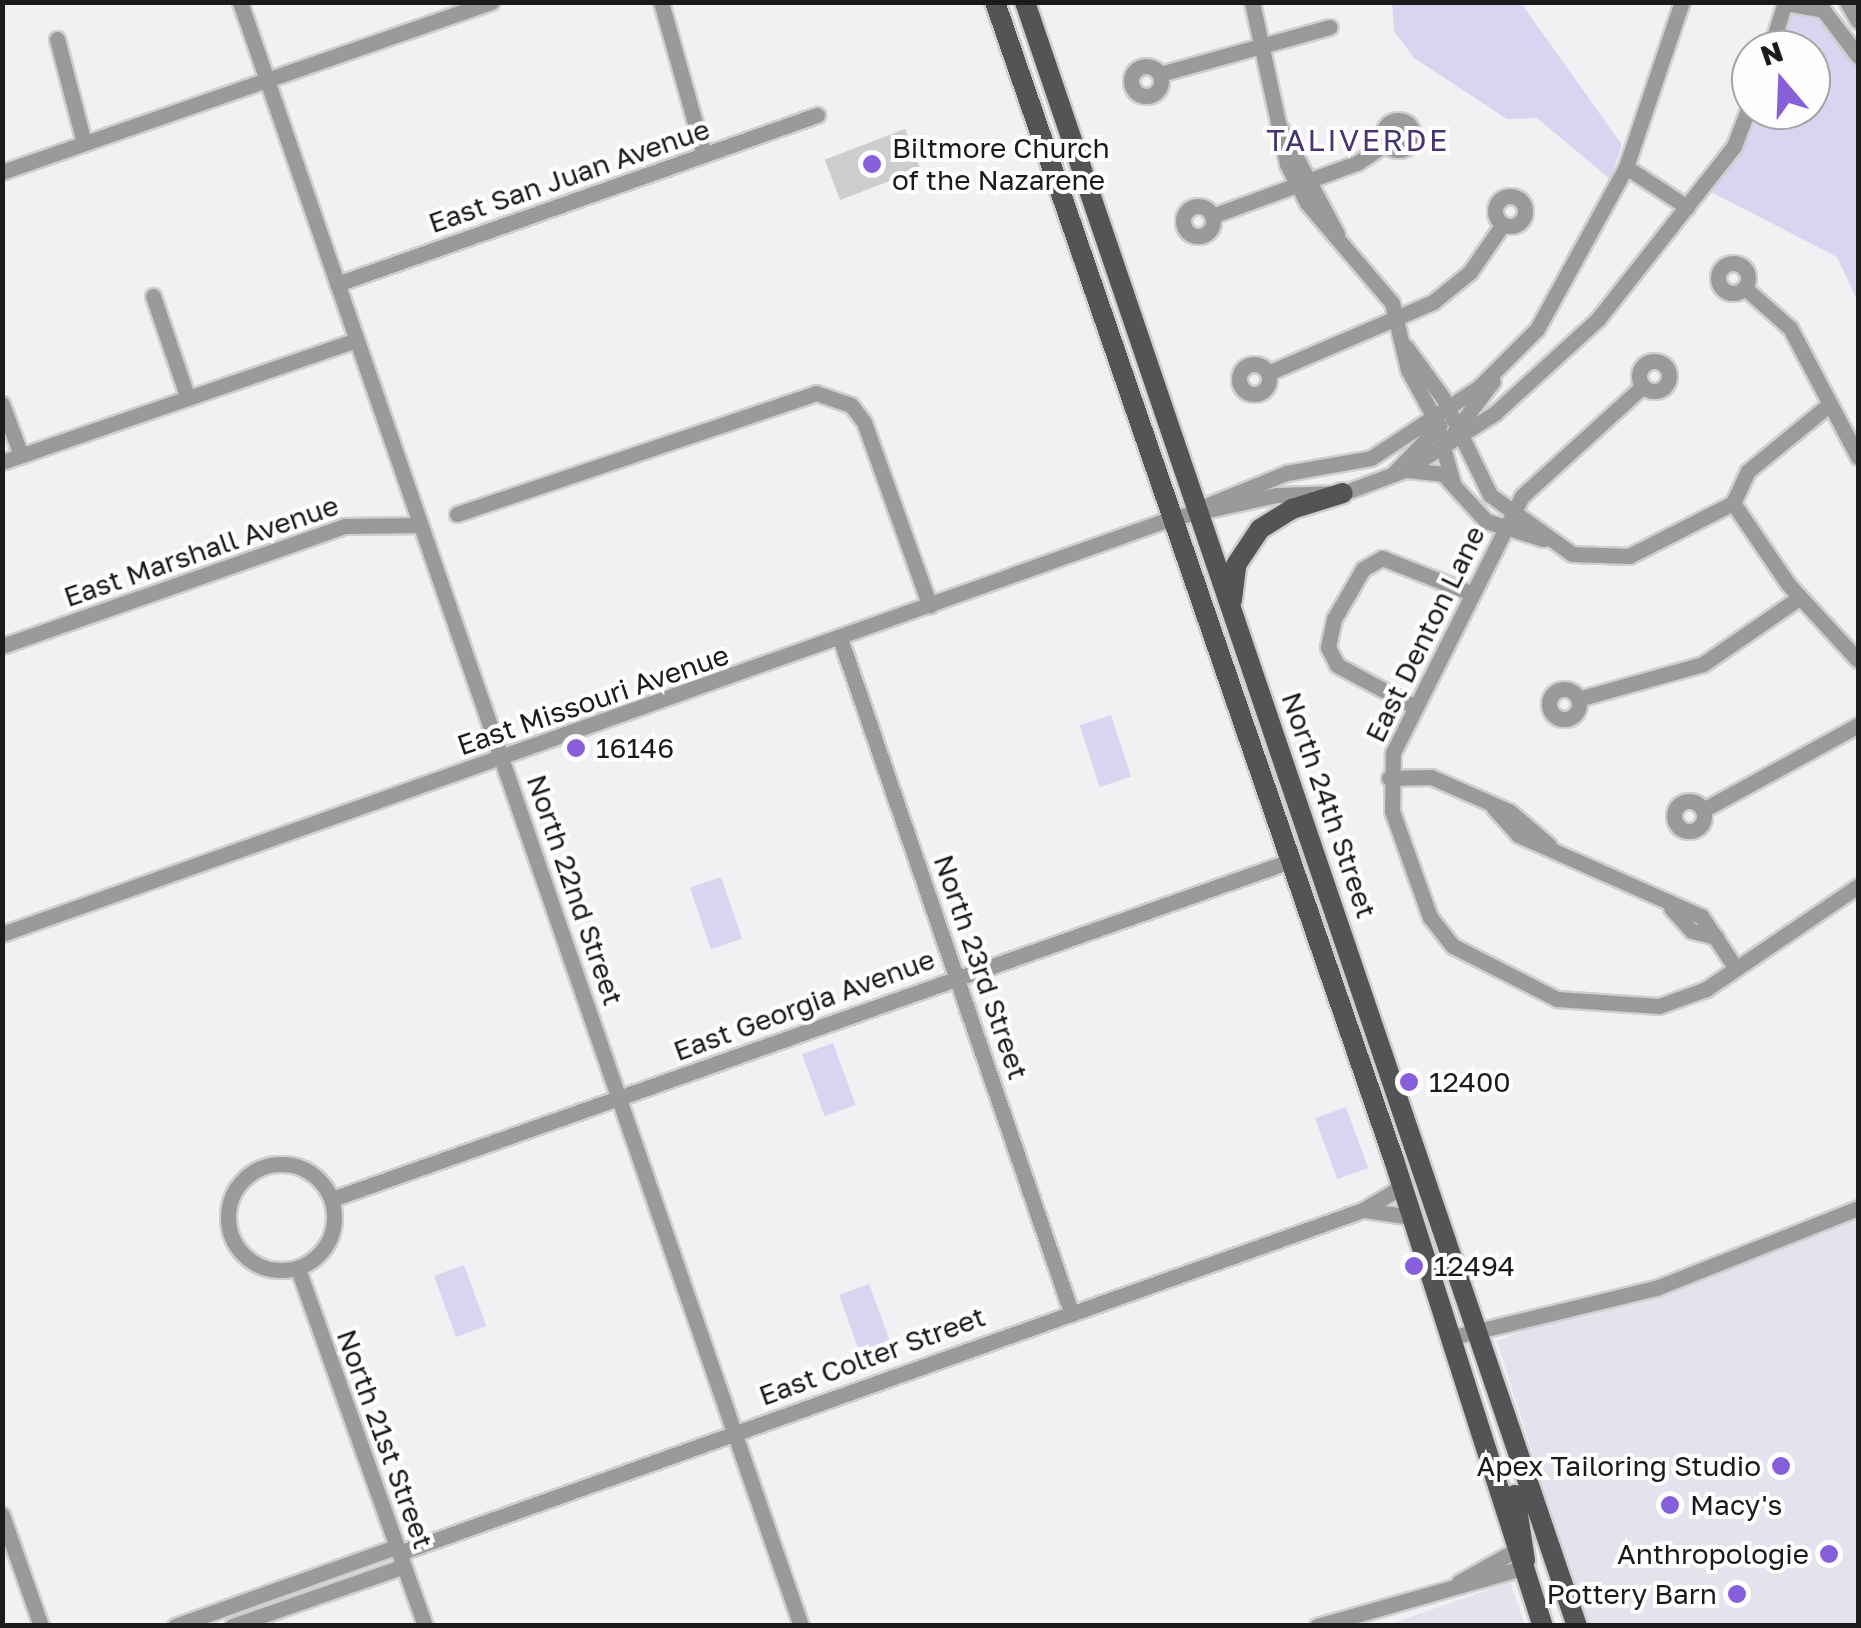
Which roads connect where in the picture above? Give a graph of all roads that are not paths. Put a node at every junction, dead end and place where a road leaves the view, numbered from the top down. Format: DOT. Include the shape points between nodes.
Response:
graph roads {
  1 [pos="240,2"];
  2 [pos="491,2"];
  3 [pos="661,2"];
  4 [pos="995,2"];
  5 [pos="1024,2"];
  6 [pos="1252,2"];
  7 [pos="1682,2"];
  8 [pos="1847,2"];
  9 [pos="1784,3"];
  10 [pos="1858,21"];
  11 [pos="1330,28"];
  12 [pos="1776,30"];
  13 [pos="58,39"];
  14 [pos="1261,42"];
  15 [pos="1858,56"];
  16 [pos="1160,74"];
  17 [pos="266,79"];
  18 [pos="816,115"];
  19 [pos="1740,130"];
  20 [pos="84,143"];
  21 [pos="1385,144"];
  22 [pos="704,156"];
  23 [pos="1078,158"];
  24 [pos="1626,167"];
  25 [pos="1050,168"];
  26 [pos="2,172"];
  27 [pos="1304,185"];
  28 [pos="1686,207"];
  29 [pos="1212,216"];
  30 [pos="1503,224"];
  31 [pos="338,284"];
  32 [pos="1745,288"];
  33 [pos="153,296"];
  34 [pos="1399,320"];
  35 [pos="356,340"];
  36 [pos="1406,347"];
  37 [pos="1506,361"];
  38 [pos="1268,373"];
  39 [pos="1643,386"];
  40 [pos="186,393"];
  41 [pos="2,404"];
  42 [pos="1830,404"];
  43 [pos="1449,409"];
  44 [pos="1437,423"];
  45 [pos="1453,438"];
  46 [pos="21,455"];
  47 [pos="1858,457"];
  48 [pos="1371,458"];
  49 [pos="2,462"];
  50 [pos="1392,477"];
  51 [pos="1453,484"];
  52 [pos="1343,494"];
  53 [pos="1733,503"];
  54 [pos="1198,509"];
  55 [pos="1512,513"];
  56 [pos="457,514"];
  57 [pos="1172,518"];
  58 [pos="419,524"];
  59 [pos="1502,529"];
  60 [pos="1543,538"];
  61 [pos="1471,593"];
  62 [pos="1799,598"];
  63 [pos="930,606"];
  64 [pos="1232,607"];
  65 [pos="840,638"];
  66 [pos="2,646"];
  67 [pos="1858,660"];
  68 [pos="1578,699"];
  69 [pos="1415,707"];
  70 [pos="1858,726"];
  71 [pos="503,758"];
  72 [pos="1389,778"];
  73 [pos="1703,810"];
  74 [pos="1292,860"];
  75 [pos="1858,886"];
  76 [pos="2,934"];
  77 [pos="1735,967"];
  78 [pos="959,976"];
  79 [pos="618,1097"];
  80 [pos="1400,1177"];
  81 [pos="332,1199"];
  82 [pos="1858,1208"];
  83 [pos="1363,1210"];
  84 [pos="1412,1217"];
  85 [pos="298,1268"];
  86 [pos="1071,1312"];
  87 [pos="1474,1329"];
  88 [pos="1449,1338"];
  89 [pos="735,1431"];
  90 [pos="2,1515"];
  91 [pos="400,1555"];
  92 [pos="1521,1557"];
  93 [pos="1574,1618"];
  94 [pos="40,1626"];
  95 [pos="175,1626"];
  96 [pos="232,1626"];
  97 [pos="424,1626"];
  98 [pos="801,1626"];
  99 [pos="1317,1626"];
  100 [pos="1542,1626"];
  1 -- 17 [label="street, North 22nd Street"];
  2 -- 17 [label="street"];
  3 -- 22 [label="street"];
  4 -- 25 [label="main road, North 24th Street"];
  5 -- 23 [label="main road, North 24th Street"];
  6 -- 14 [label="street"];
  7 -- 24 [label="street"];
  8 -- 10 [label="street"];
  9 -- 12 [label="street"];
  9 -- 15 [label="street" via="1824,10"];
  11 -- 14 [label="street"];
  13 -- 20 [label="street"];
  14 -- 16 [label="street"];
  14 -- 27 [label="street" via="1281,129"];
  17 -- 20 [label="street"];
  17 -- 31 [label="street, North 22nd Street"];
  18 -- 22 [label="street, East San Juan Avenue"];
  19 -- 28 [label="street"];
  20 -- 26 [label="street"];
  21 -- 27 [label="street"];
  22 -- 31 [label="street, East San Juan Avenue"];
  23 -- 25 [label="main road"];
  23 -- 54 [label="main road, North 24th Street"];
  24 -- 28 [label="street"];
  24 -- 37 [label="street" via="1564,292"];
  25 -- 57 [label="main road, North 24th Street"];
  27 -- 29 [label="street"];
  27 -- 34 [label="street" via="1382,284"];
  28 -- 45 [label="street" via="1598,320 1532,384"];
  30 -- 34 [label="street" via="1450,290"];
  31 -- 35 [label="street, North 22nd Street"];
  32 -- 42 [label="street" via="1790,328"];
  33 -- 40 [label="street"];
  34 -- 36 [label="street"];
  34 -- 38 [label="street"];
  35 -- 40 [label="street"];
  35 -- 58 [label="street, North 22nd Street"];
  36 -- 43 [label="street"];
  36 -- 44 [label="street" via="1412,380"];
  37 -- 43 [label="street"];
  37 -- 45 [label="street"];
  39 -- 55 [label="street" via="1541,475"];
  40 -- 46 [label="street"];
  41 -- 46 [label="street"];
  42 -- 47 [label="street"];
  42 -- 53 [label="street" via="1748,471"];
  43 -- 44 [label="street"];
  43 -- 45 [label="street"];
  44 -- 45 [label="street"];
  44 -- 48 [label="street"];
  44 -- 50 [label="street"];
  45 -- 50 [label="street"];
  45 -- 51 [label="street"];
  45 -- 55 [label="street" via="1475,475"];
  46 -- 49 [label="street"];
  48 -- 50 [label="street"];
  48 -- 54 [label="street" via="1286,473"];
  50 -- 51 [label="street"];
  50 -- 52 [label="street"];
  51 -- 59 [label="street"];
  52 -- 54 [label="street"];
  52 -- 64 [label="main road" via="1292,508 1260,529 1236,565"];
  53 -- 60 [label="street" via="1629,556 1587,558"];
  53 -- 62 [label="street"];
  54 -- 57 [label="street, East Missouri Avenue"];
  54 -- 64 [label="main road, North 24th Street"];
  55 -- 59 [label="street, East Denton Lane"];
  55 -- 60 [label="street"];
  56 -- 63 [label="street" via="816,393 851,405 868,430"];
  57 -- 63 [label="street, East Missouri Avenue"];
  57 -- 74 [label="main road, North 24th Street"];
  58 -- 66 [label="street, East Marshall Avenue" via="346,526"];
  58 -- 71 [label="street, North 22nd Street"];
  59 -- 60 [label="street"];
  59 -- 61 [label="street, East Denton Lane"];
  61 -- 69 [label="street, East Denton Lane"];
  61 -- 69 [label="street" via="1382,558 1362,569 1334,619 1328,647 1337,665"];
  62 -- 67 [label="street"];
  62 -- 68 [label="street" via="1703,664"];
  63 -- 65 [label="street, East Missouri Avenue"];
  64 -- 87 [label="main road, North 24th Street"];
  65 -- 71 [label="street, East Missouri Avenue"];
  65 -- 78 [label="street, North 23rd Street"];
  69 -- 72 [label="street, East Denton Lane"];
  70 -- 73 [label="street"];
  71 -- 76 [label="street, East Missouri Avenue"];
  71 -- 79 [label="street, North 22nd Street"];
  72 -- 77 [label="street" via="1431,778 1494,808 1518,835 1670,908 1701,916"];
  72 -- 77 [label="street" via="1392,811 1443,937 1481,963 1576,1002 1675,1003"];
  74 -- 78 [label="street, East Georgia Avenue"];
  74 -- 80 [label="main road, North 24th Street"];
  75 -- 77 [label="street"];
  78 -- 79 [label="street, East Georgia Avenue"];
  78 -- 86 [label="street, North 23rd Street"];
  79 -- 81 [label="street, East Georgia Avenue"];
  79 -- 89 [label="street, North 22nd Street"];
  80 -- 83 [label="street, East Colter Street" via="1390,1196"];
  80 -- 84 [label="main road, North 24th Street"];
  81 -- 85 [label="street" via="333,1233"];
  81 -- 85 [label="street" via="310,1172 276,1164 233,1194 235,1245 262,1268"];
  82 -- 87 [label="street" via="1656,1288"];
  83 -- 84 [label="street, East Colter Street"];
  83 -- 86 [label="street, East Colter Street"];
  84 -- 88 [label="main road, North 24th Street"];
  85 -- 91 [label="street, North 21st Street"];
  86 -- 89 [label="street, East Colter Street"];
  87 -- 88 [label="street"];
  87 -- 92 [label="main road"];
  87 -- 93 [label="main road, North 24th Street"];
  88 -- 92 [label="main road, North 24th Street"];
  89 -- 91 [label="street, East Colter Street"];
  89 -- 98 [label="street, North 22nd Street"];
  90 -- 94 [label="street"];
  91 -- 95 [label="street, East Colter Street"];
  91 -- 96 [label="street, East Colter Street"];
  91 -- 97 [label="street, North 21st Street"];
  92 -- 93 [label="main road"];
  92 -- 99 [label="street"];
  92 -- 100 [label="main road, North 24th Street"];
}
